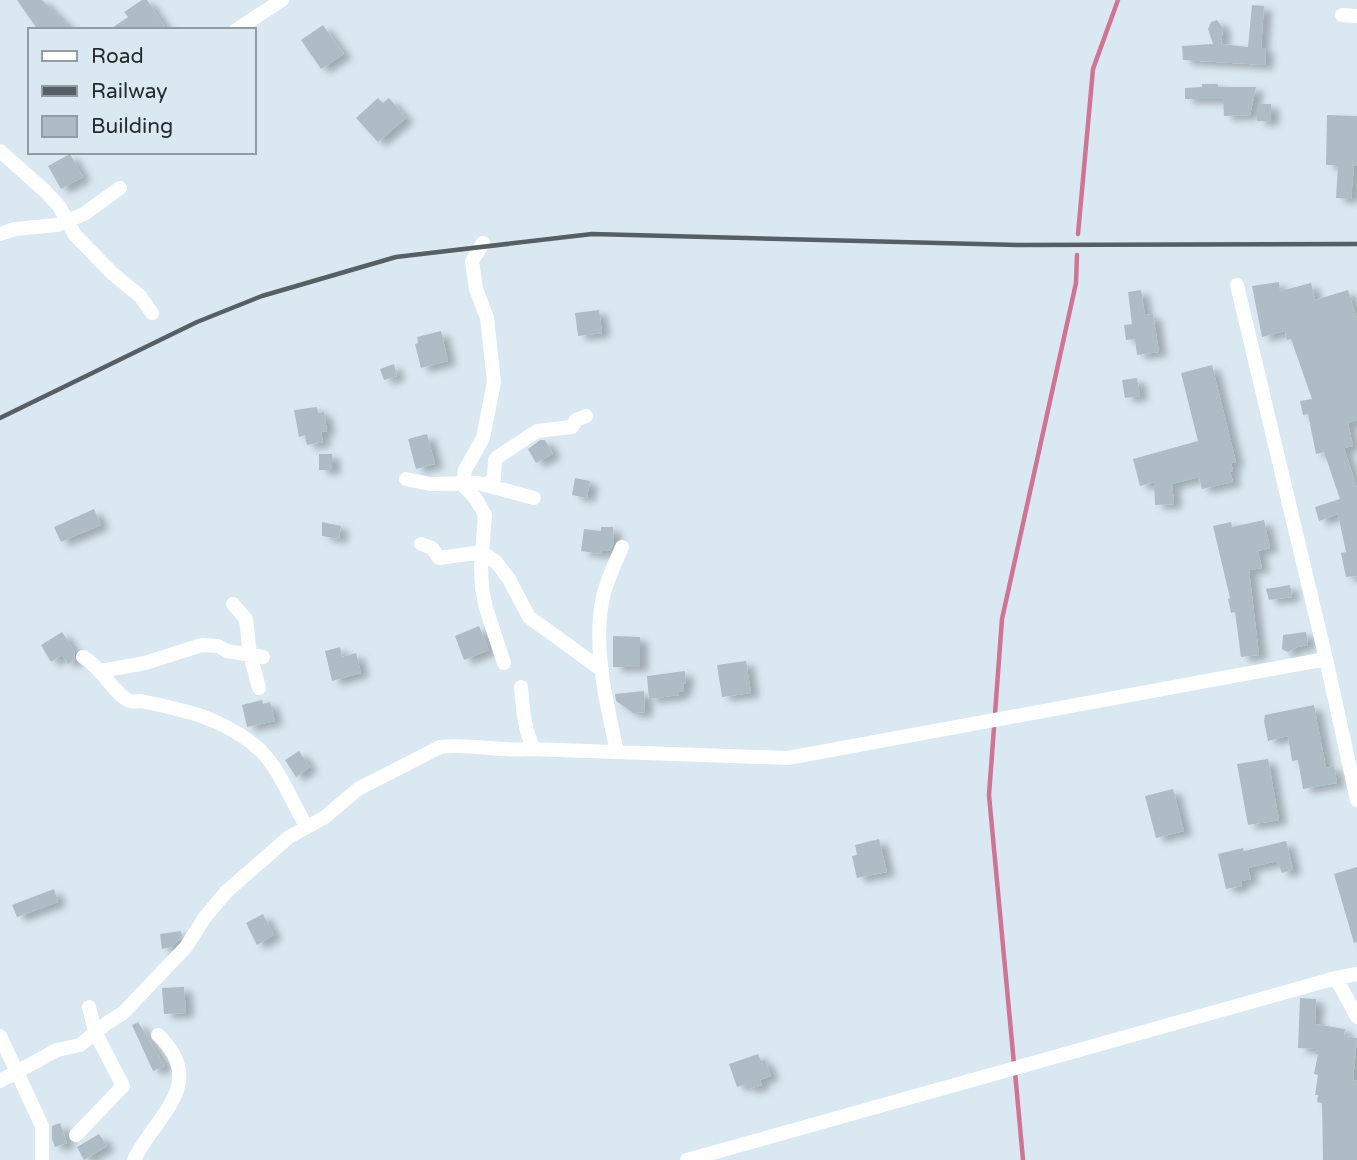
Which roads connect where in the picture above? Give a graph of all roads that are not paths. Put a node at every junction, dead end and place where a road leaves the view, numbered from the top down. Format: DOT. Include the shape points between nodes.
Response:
graph roads {
  1 [pos="282,0"];
  2 [pos="239,28"];
  3 [pos="0,151"];
  4 [pos="120,188"];
  5 [pos="66,220"];
  6 [pos="0,234"];
  7 [pos="482,243"];
  8 [pos="1237,285"];
  9 [pos="152,313"];
  10 [pos="586,416"];
  11 [pos="406,479"];
  12 [pos="463,485"];
  13 [pos="487,485"];
  14 [pos="534,498"];
  15 [pos="421,544"];
  16 [pos="622,547"];
  17 [pos="482,552"];
  18 [pos="233,604"];
  19 [pos="257,655"];
  20 [pos="83,657"];
  21 [pos="1326,659"];
  22 [pos="504,663"];
  23 [pos="602,670"];
  24 [pos="101,671"];
  25 [pos="521,687"];
  26 [pos="259,688"];
  27 [pos="534,749"];
  28 [pos="617,752"];
  29 [pos="1357,800"];
  30 [pos="307,827"];
  31 [pos="1357,974"];
  32 [pos="1336,978"];
  33 [pos="89,1007"];
  34 [pos="1357,1017"];
  35 [pos="95,1032"];
  36 [pos="158,1035"];
  37 [pos="0,1036"];
  38 [pos="17,1072"];
  39 [pos="0,1081"];
  40 [pos="76,1135"];
  41 [pos="42,1160"];
  42 [pos="134,1160"];
  43 [pos="687,1160"];
  1 -- 2 [label="street"];
  3 -- 5 [label="street" via="45,191"];
  4 -- 5 [label="street" via="84,214"];
  5 -- 6 [label="street"];
  5 -- 9 [label="street"];
  7 -- 12 [label="street" via="472,261 487,318 494,382 483,438 465,470"];
  8 -- 21 [label="street"];
  10 -- 13 [label="street" via="572,427 537,430 499,456 494,478"];
  11 -- 12 [label="street"];
  12 -- 13 [label="street"];
  12 -- 17 [label="street" via="485,515"];
  13 -- 14 [label="street"];
  15 -- 17 [label="street" via="432,548 439,558"];
  16 -- 23 [label="street" via="602,599 598,627"];
  17 -- 22 [label="street" via="482,588"];
  17 -- 23 [label="street" via="509,579 529,617"];
  18 -- 19 [label="street" via="246,619"];
  19 -- 24 [label="street" via="202,645"];
  19 -- 26 [label="street"];
  20 -- 24 [label="street"];
  21 -- 28 [label="street" via="788,758"];
  21 -- 29 [label="street"];
  23 -- 28 [label="street"];
  24 -- 30 [label="street" via="130,701 188,712 226,727 259,750"];
  25 -- 27 [label="street" via="525,728"];
  27 -- 28 [label="street"];
  27 -- 30 [label="street" via="440,747 358,789"];
  30 -- 35 [label="street" via="226,892 170,965 123,1013"];
  31 -- 32 [label="street"];
  32 -- 34 [label="street"];
  32 -- 43 [label="street"];
  33 -- 35 [label="street"];
  35 -- 38 [label="street" via="80,1045 57,1050"];
  35 -- 40 [label="street" via="124,1086"];
  36 -- 42 [label="street" via="177,1060 177,1094"];
  37 -- 38 [label="street"];
  38 -- 39 [label="street"];
  38 -- 41 [label="street" via="42,1126"];
}
